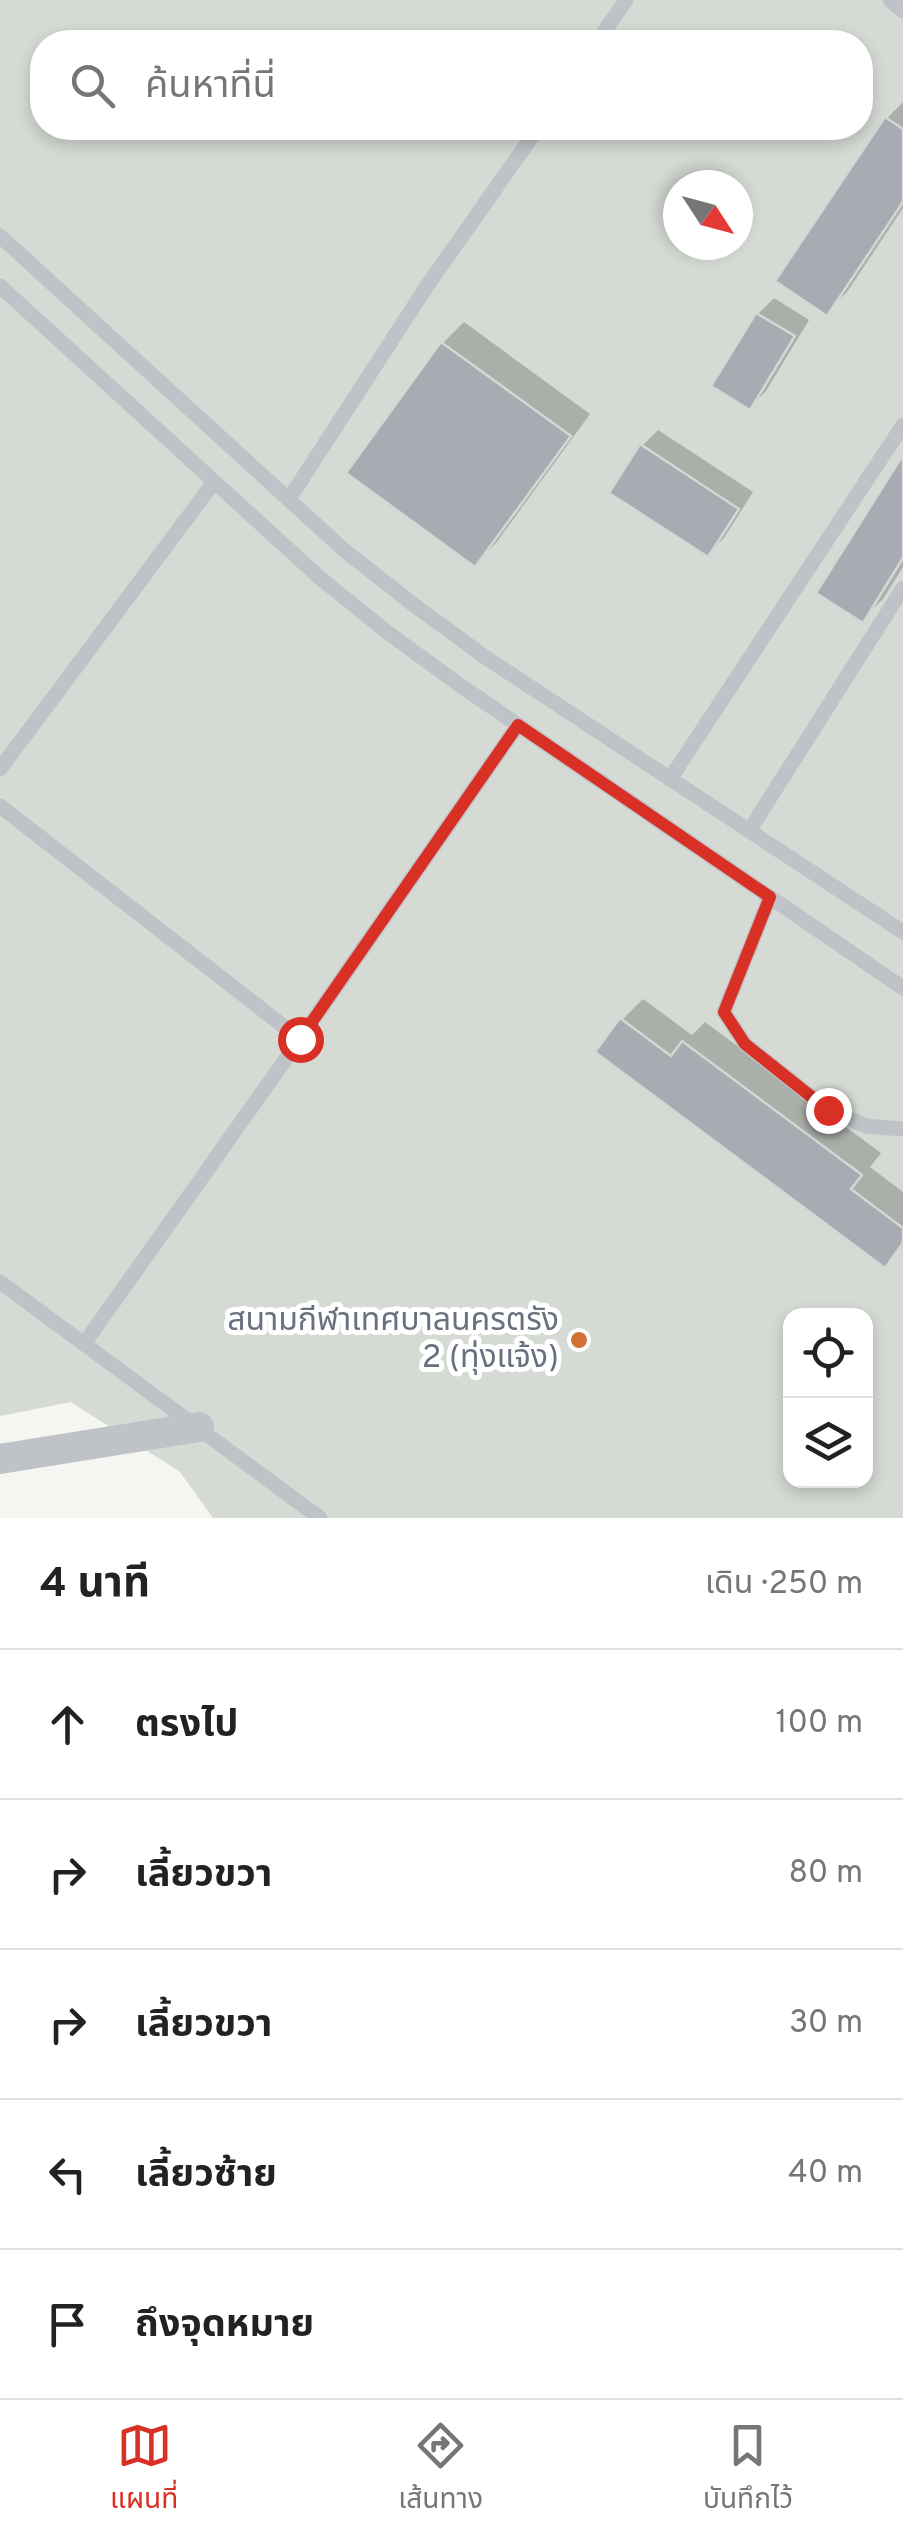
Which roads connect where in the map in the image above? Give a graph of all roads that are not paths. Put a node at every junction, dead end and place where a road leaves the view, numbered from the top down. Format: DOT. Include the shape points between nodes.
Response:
graph roads {
  1 [pos="626,0"];
  2 [pos="890,0"];
  3 [pos="903,10"];
  4 [pos="605,30"];
  5 [pos="530,140"];
  6 [pos="0,236"];
  7 [pos="0,286"];
  8 [pos="903,425"];
  9 [pos="214,482"];
  10 [pos="289,499"];
  11 [pos="903,588"];
  12 [pos="518,725"];
  13 [pos="0,769"];
  14 [pos="670,779"];
  15 [pos="0,806"];
  16 [pos="749,830"];
  17 [pos="770,897"];
  18 [pos="903,932"];
  19 [pos="903,988"];
  20 [pos="300,1039"];
  21 [pos="903,1129"];
  22 [pos="0,1282"];
  23 [pos="84,1344"];
  24 [pos="199,1428"];
  25 [pos="0,1460"];
  26 [pos="320,1518"];
  1 -- 4 [label="lane"];
  2 -- 3 [label="lane"];
  5 -- 10 [label="lane"];
  6 -- 10 [label="lane"];
  7 -- 9 [label="lane"];
  8 -- 14 [label="lane"];
  9 -- 12 [label="lane" via="391,635"];
  9 -- 13 [label="lane"];
  10 -- 14 [label="lane" via="414,605"];
  11 -- 16 [label="lane"];
  12 -- 17 [label="lane"];
  12 -- 20 [label="lane"];
  14 -- 16 [label="lane"];
  15 -- 20 [label="lane"];
  16 -- 18 [label="lane"];
  17 -- 19 [label="lane"];
  17 -- 21 [label="lane" via="724,1012 745,1044 828,1110 866,1126"];
  20 -- 23 [label="lane"];
  22 -- 23 [label="lane"];
  23 -- 24 [label="lane"];
  24 -- 25 [label="street"];
  24 -- 26 [label="lane"];
}
